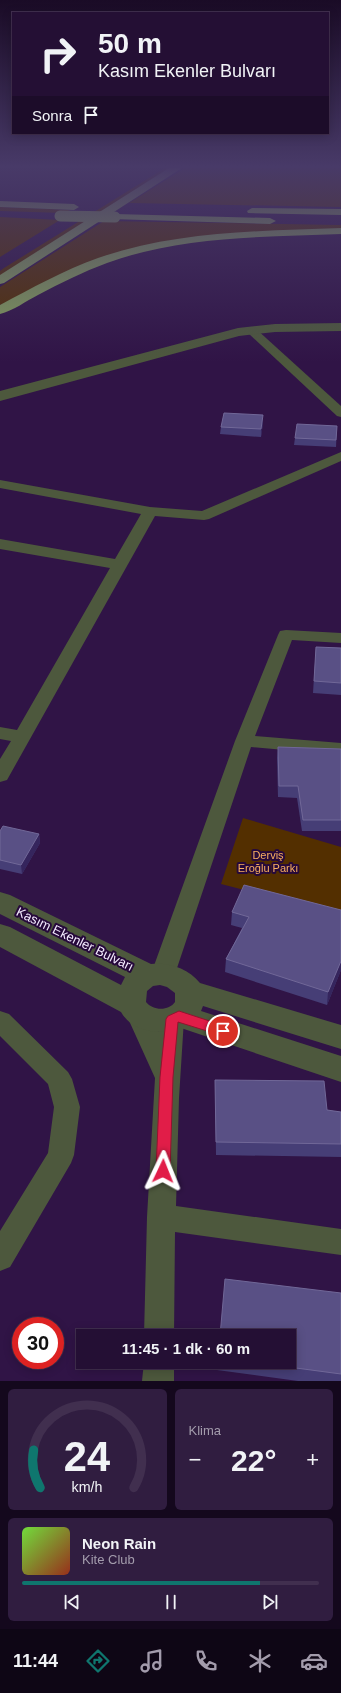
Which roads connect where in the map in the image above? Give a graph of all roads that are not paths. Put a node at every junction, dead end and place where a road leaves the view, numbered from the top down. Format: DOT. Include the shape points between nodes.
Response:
graph roads {
  1 [pos="56,232"];
  2 [pos="75,232"];
  3 [pos="303,232"];
  4 [pos="7,263"];
  5 [pos="0,280"];
  6 [pos="0,310"];
  7 [pos="341,320"];
  8 [pos="341,327"];
  9 [pos="251,330"];
  10 [pos="0,388"];
  11 [pos="0,396"];
  12 [pos="341,413"];
  13 [pos="341,456"];
  14 [pos="0,484"];
  15 [pos="150,511"];
  16 [pos="0,544"];
  17 [pos="120,565"];
  18 [pos="341,638"];
  19 [pos="0,733"];
  20 [pos="23,737"];
  21 [pos="244,740"];
  22 [pos="341,749"];
  23 [pos="0,776"];
  24 [pos="0,902"];
  25 [pos="0,934"];
  26 [pos="156,975"];
  27 [pos="135,1009"];
  28 [pos="180,1009"];
  29 [pos="0,1021"];
  30 [pos="341,1037"];
  31 [pos="341,1069"];
  32 [pos="167,1077"];
  33 [pos="161,1217"];
  34 [pos="341,1242"];
  35 [pos="0,1257"];
  36 [pos="159,1329"];
  37 [pos="159,1369"];
  38 [pos="158,1381"];
  1 -- 4 [label="highway"];
  2 -- 5 [label="highway"];
  3 -- 6 [label="highway" via="216,238 143,250 104,260 74,272"];
  7 -- 10 [label="street" via="239,324"];
  8 -- 9 [label="street"];
  9 -- 11 [label="street"];
  9 -- 12 [label="street"];
  13 -- 15 [label="street" via="204,516"];
  14 -- 15 [label="street"];
  15 -- 17 [label="street"];
  16 -- 17 [label="street"];
  17 -- 20 [label="street"];
  18 -- 21 [label="street" via="286,635"];
  19 -- 20 [label="street"];
  20 -- 23 [label="street"];
  21 -- 22 [label="street"];
  21 -- 26 [label="street"];
  24 -- 26 [label="street, Kasım Ekenler Bulvarı"];
  25 -- 27 [label="street, Kasım Ekenler Bulvarı"];
  26 -- 27 [label="street, Kasım Ekenler Bulvarı" via="143,978 133,987 130,998"];
  26 -- 28 [label="street, Kasım Ekenler Bulvarı" via="177,977 187,985"];
  27 -- 28 [label="street, Kasım Ekenler Bulvarı" via="151,1020 165,1021"];
  27 -- 32 [label="street"];
  28 -- 30 [label="street, Kasım Ekenler Bulvarı"];
  28 -- 31 [label="street, Kasım Ekenler Bulvarı"];
  28 -- 32 [label="street"];
  29 -- 35 [label="street" via="59,1079 67,1107 61,1155"];
  32 -- 33 [label="street"];
  33 -- 34 [label="street"];
  33 -- 36 [label="street"];
  37 -- 38 [label="street"];
}
